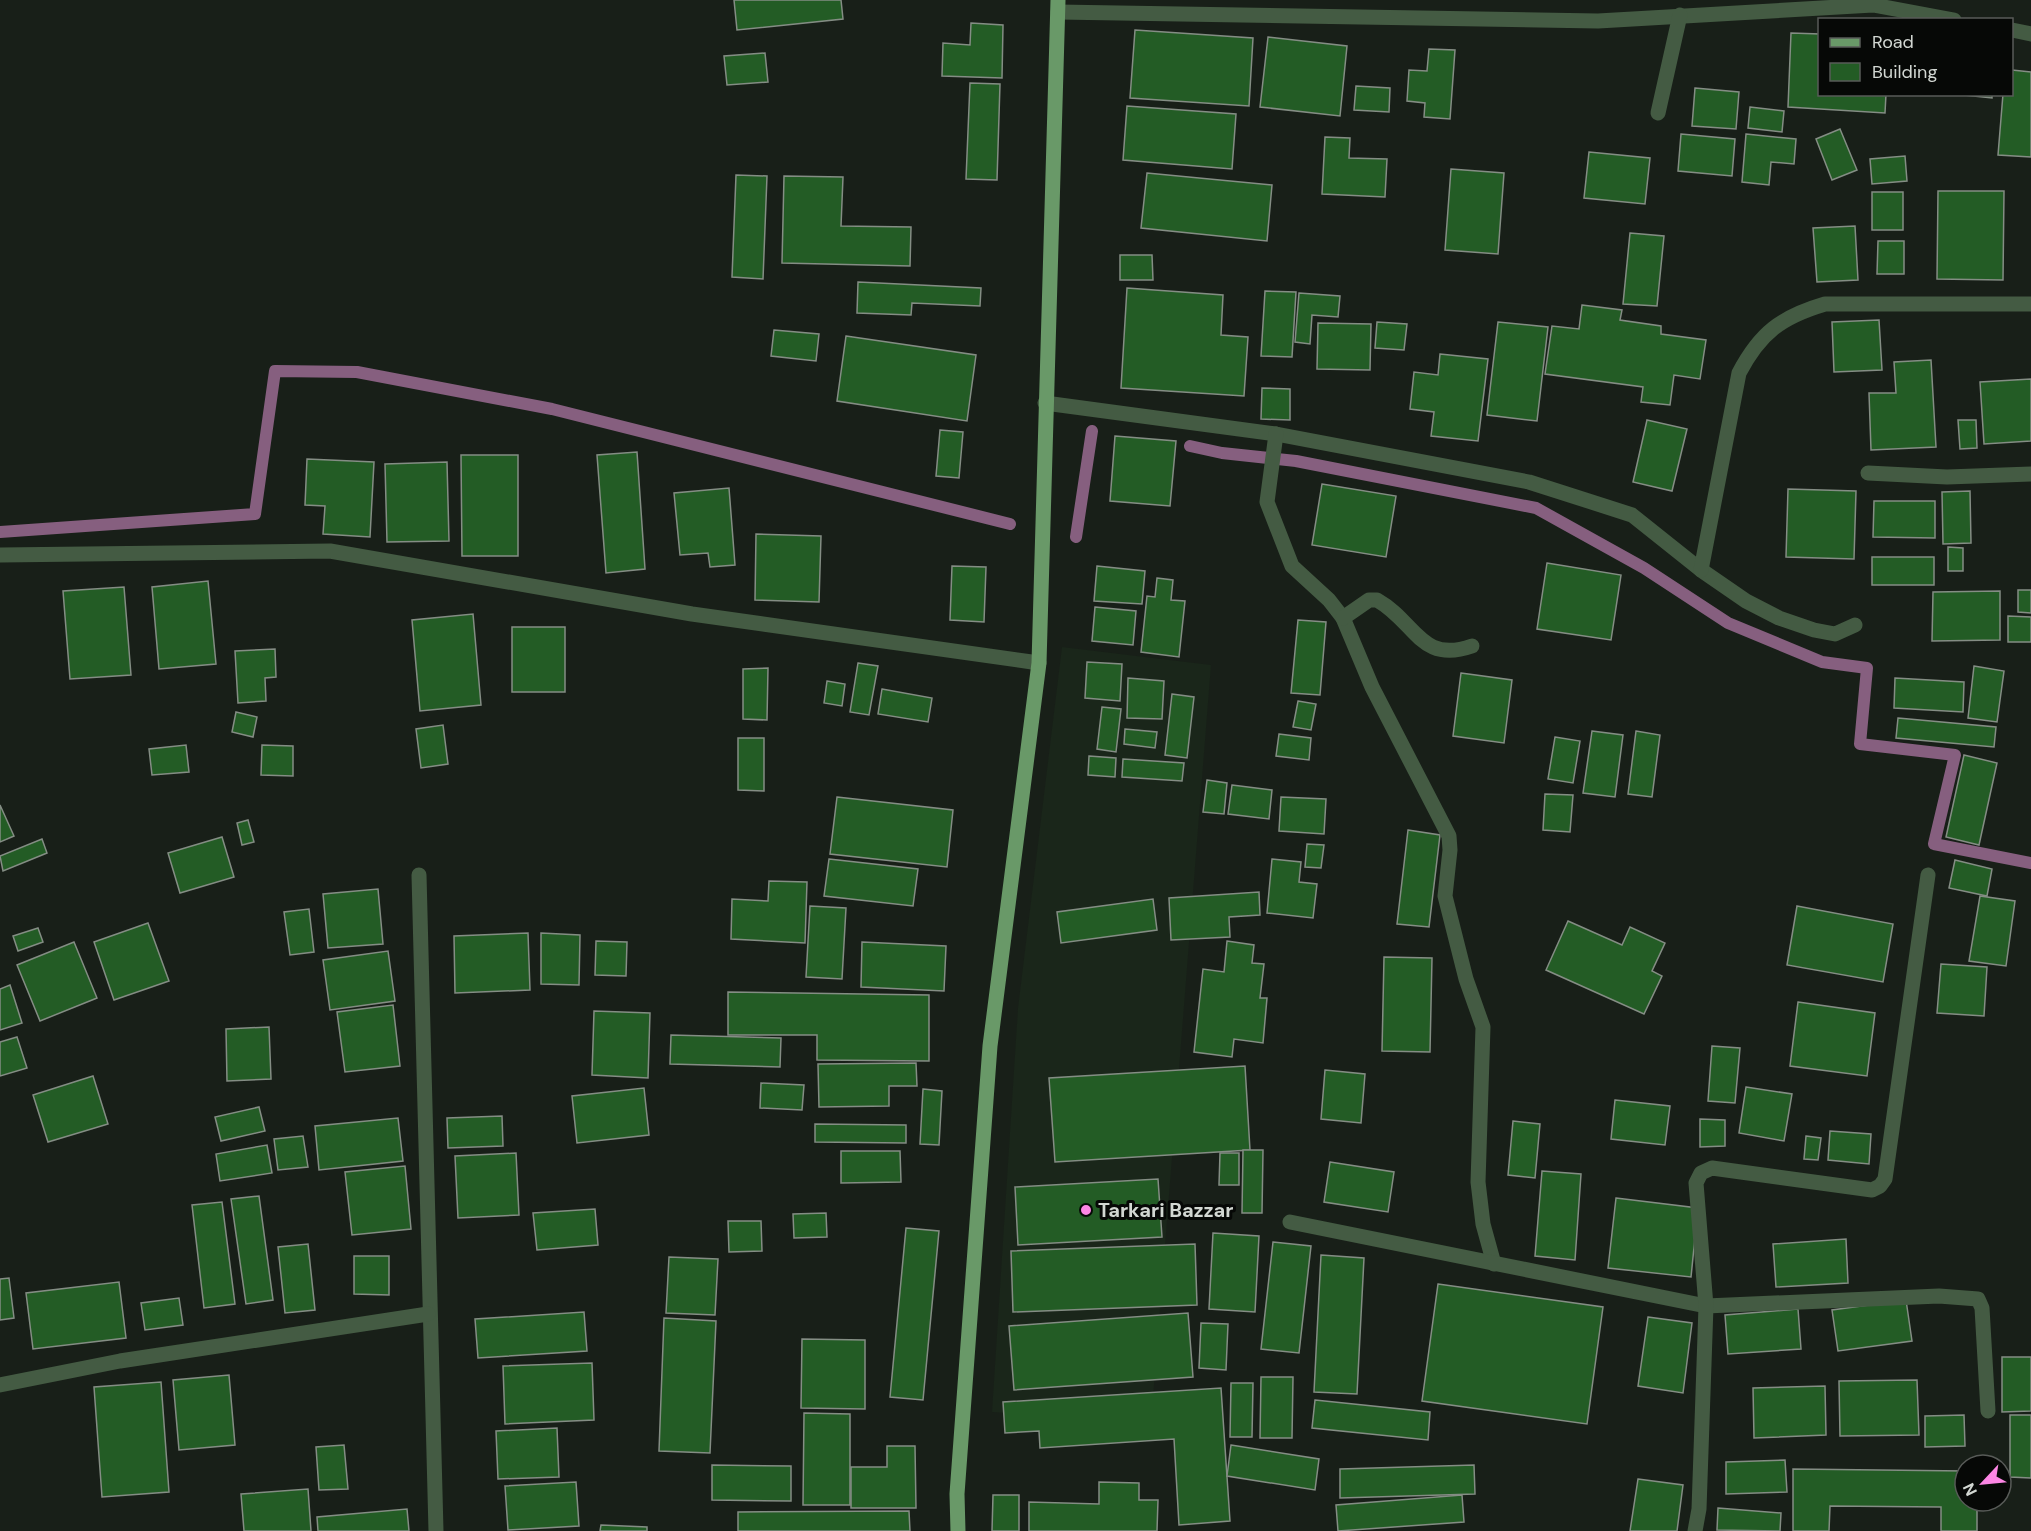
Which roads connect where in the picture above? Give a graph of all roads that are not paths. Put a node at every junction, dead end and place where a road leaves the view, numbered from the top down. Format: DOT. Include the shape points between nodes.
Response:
graph roads {
  1 [pos="1058,6"];
  2 [pos="1680,15"];
  3 [pos="1943,18"];
  4 [pos="2013,30"];
  5 [pos="2031,34"];
  6 [pos="1658,113"];
  7 [pos="2031,304"];
  8 [pos="1045,403"];
  9 [pos="1276,436"];
  10 [pos="1868,473"];
  11 [pos="2031,474"];
  12 [pos="6,555"];
  13 [pos="1701,570"];
  14 [pos="1343,618"];
  15 [pos="1856,625"];
  16 [pos="1472,645"];
  17 [pos="1039,663"];
  18 [pos="419,875"];
  19 [pos="1928,875"];
  20 [pos="1290,1222"];
  21 [pos="1494,1264"];
  22 [pos="1706,1306"];
  23 [pos="428,1314"];
  24 [pos="0,1385"];
  25 [pos="1988,1411"];
  26 [pos="436,1531"];
  27 [pos="958,1531"];
  28 [pos="1695,1531"];
  1 -- 2 [label="street" via="1598,21"];
  1 -- 8 [label="main road"];
  2 -- 3 [label="street" via="1873,5"];
  2 -- 6 [label="street"];
  4 -- 5 [label="street"];
  7 -- 13 [label="street" via="1825,304 1791,317 1766,334 1752,348 1739,374"];
  8 -- 9 [label="street"];
  8 -- 17 [label="main road"];
  9 -- 13 [label="street" via="1529,482 1632,515"];
  9 -- 14 [label="street" via="1267,502 1292,566"];
  10 -- 11 [label="street" via="1947,477"];
  12 -- 17 [label="street" via="330,551 692,614"];
  13 -- 15 [label="street" via="1779,618 1835,634"];
  14 -- 16 [label="street" via="1369,600 1377,600 1438,651 1456,651"];
  14 -- 21 [label="street" via="1372,687 1449,836 1445,896 1483,1027 1478,1182 1483,1224"];
  17 -- 27 [label="main road" via="990,1046 957,1494"];
  18 -- 23 [label="street"];
  19 -- 22 [label="street" via="1885,1179 1872,1190 1712,1168 1701,1173 1696,1183"];
  20 -- 21 [label="street"];
  21 -- 22 [label="street"];
  22 -- 25 [label="street" via="1939,1296 1978,1299 1982,1308"];
  22 -- 28 [label="street"];
  23 -- 24 [label="street" via="120,1361"];
  23 -- 26 [label="street"];
}
